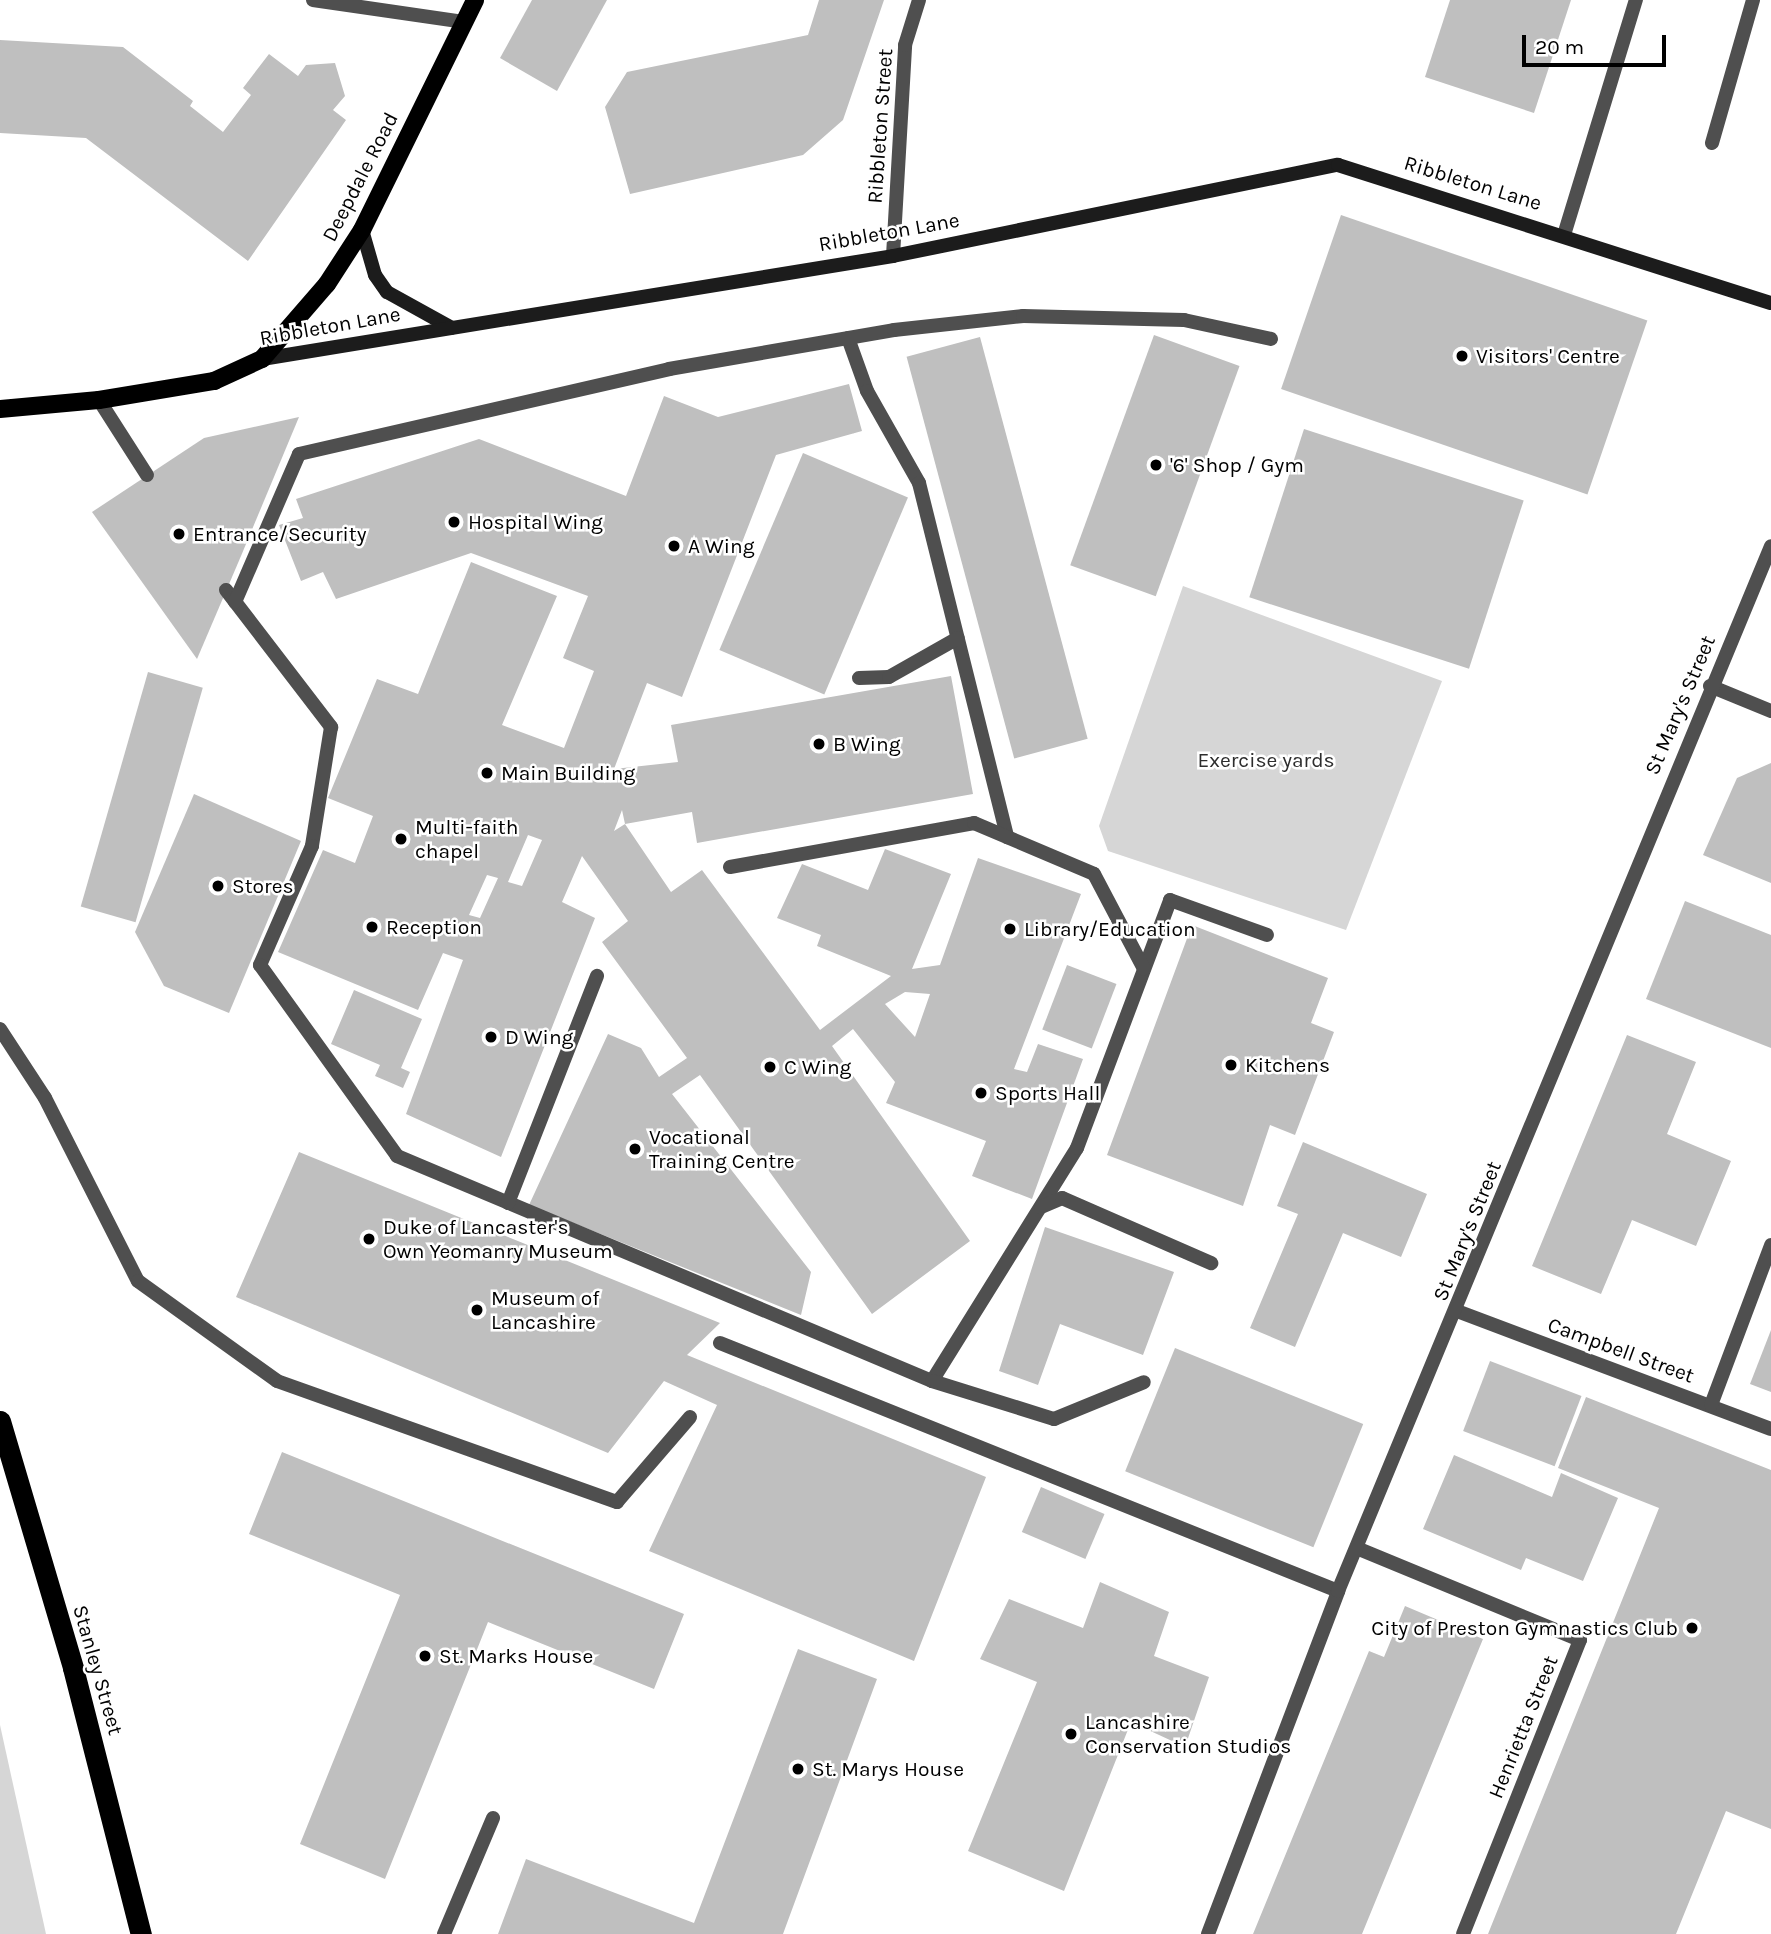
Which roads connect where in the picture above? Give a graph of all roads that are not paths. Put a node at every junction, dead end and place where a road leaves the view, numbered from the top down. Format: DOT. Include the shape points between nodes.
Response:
graph roads {
  1 [pos="313,0"];
  2 [pos="475,0"];
  3 [pos="919,0"];
  4 [pos="1636,0"];
  5 [pos="1753,0"];
  6 [pos="463,22"];
  7 [pos="1712,143"];
  8 [pos="362,230"];
  9 [pos="1564,235"];
  10 [pos="893,256"];
  11 [pos="1771,303"];
  12 [pos="452,328"];
  13 [pos="848,338"];
  14 [pos="1271,339"];
  15 [pos="262,359"];
  16 [pos="99,400"];
  17 [pos="5,412"];
  18 [pos="148,475"];
  19 [pos="1771,546"];
  20 [pos="958,638"];
  21 [pos="859,678"];
  22 [pos="1710,686"];
  23 [pos="1771,711"];
  24 [pos="1007,837"];
  25 [pos="730,867"];
  26 [pos="1267,935"];
  27 [pos="1144,969"];
  28 [pos="597,976"];
  29 [pos="0,1029"];
  30 [pos="508,1203"];
  31 [pos="1040,1208"];
  32 [pos="1771,1245"];
  33 [pos="1211,1263"];
  34 [pos="1457,1311"];
  35 [pos="720,1343"];
  36 [pos="932,1381"];
  37 [pos="1144,1382"];
  38 [pos="1711,1405"];
  39 [pos="690,1417"];
  40 [pos="0,1421"];
  41 [pos="1771,1429"];
  42 [pos="5,1468"];
  43 [pos="1359,1549"];
  44 [pos="1338,1591"];
  45 [pos="493,1818"];
  46 [pos="141,1934"];
  47 [pos="444,1934"];
  48 [pos="1208,1934"];
  49 [pos="1463,1934"];
  1 -- 6 [label="street"];
  2 -- 6 [label="main road, Deepdale Road"];
  3 -- 10 [label="street, Ribbleton Street" via="905,45"];
  4 -- 9 [label="street"];
  5 -- 7 [label="street"];
  6 -- 8 [label="main road, Deepdale Road"];
  8 -- 12 [label="main road" via="375,275 387,292"];
  8 -- 15 [label="main road, Deepdale Road" via="327,285"];
  9 -- 10 [label="main road, Ribbleton Lane" via="1338,165"];
  9 -- 11 [label="main road, Ribbleton Lane"];
  10 -- 12 [label="main road, Ribbleton Lane"];
  12 -- 15 [label="main road, Ribbleton Lane"];
  13 -- 14 [label="street" via="1023,316 1184,320"];
  13 -- 20 [label="street" via="867,391 919,483"];
  13 -- 30 [label="street" via="669,369 299,454 231,596 331,727 312,846 260,965 397,1156"];
  15 -- 16 [label="main road, Ribbleton Lane" via="214,381"];
  16 -- 17 [label="main road, Ribbleton Lane"];
  16 -- 18 [label="street"];
  19 -- 22 [label="street, St Mary's Street"];
  20 -- 21 [label="street" via="889,677"];
  20 -- 24 [label="street"];
  22 -- 23 [label="street"];
  22 -- 34 [label="street, St Mary's Street"];
  24 -- 25 [label="street" via="974,823"];
  24 -- 27 [label="street" via="1094,874"];
  26 -- 27 [label="street" via="1170,900"];
  27 -- 31 [label="street" via="1077,1148"];
  28 -- 30 [label="street"];
  29 -- 39 [label="street" via="45,1098 138,1280 278,1381 617,1502"];
  30 -- 36 [label="street"];
  31 -- 33 [label="street" via="1062,1198"];
  31 -- 36 [label="street"];
  32 -- 38 [label="street"];
  34 -- 38 [label="street, Campbell Street"];
  34 -- 43 [label="street, St Mary's Street"];
  35 -- 44 [label="street"];
  36 -- 37 [label="street" via="1054,1419"];
  38 -- 41 [label="street, Campbell Street"];
  40 -- 42 [label="highway, Stanley Street"];
  42 -- 46 [label="highway, Stanley Street" via="73,1668"];
  43 -- 44 [label="street, St Mary's Street"];
  43 -- 49 [label="street, Henrietta Street" via="1580,1640"];
  44 -- 48 [label="street, St Mary's Street"];
  45 -- 47 [label="street"];
}
